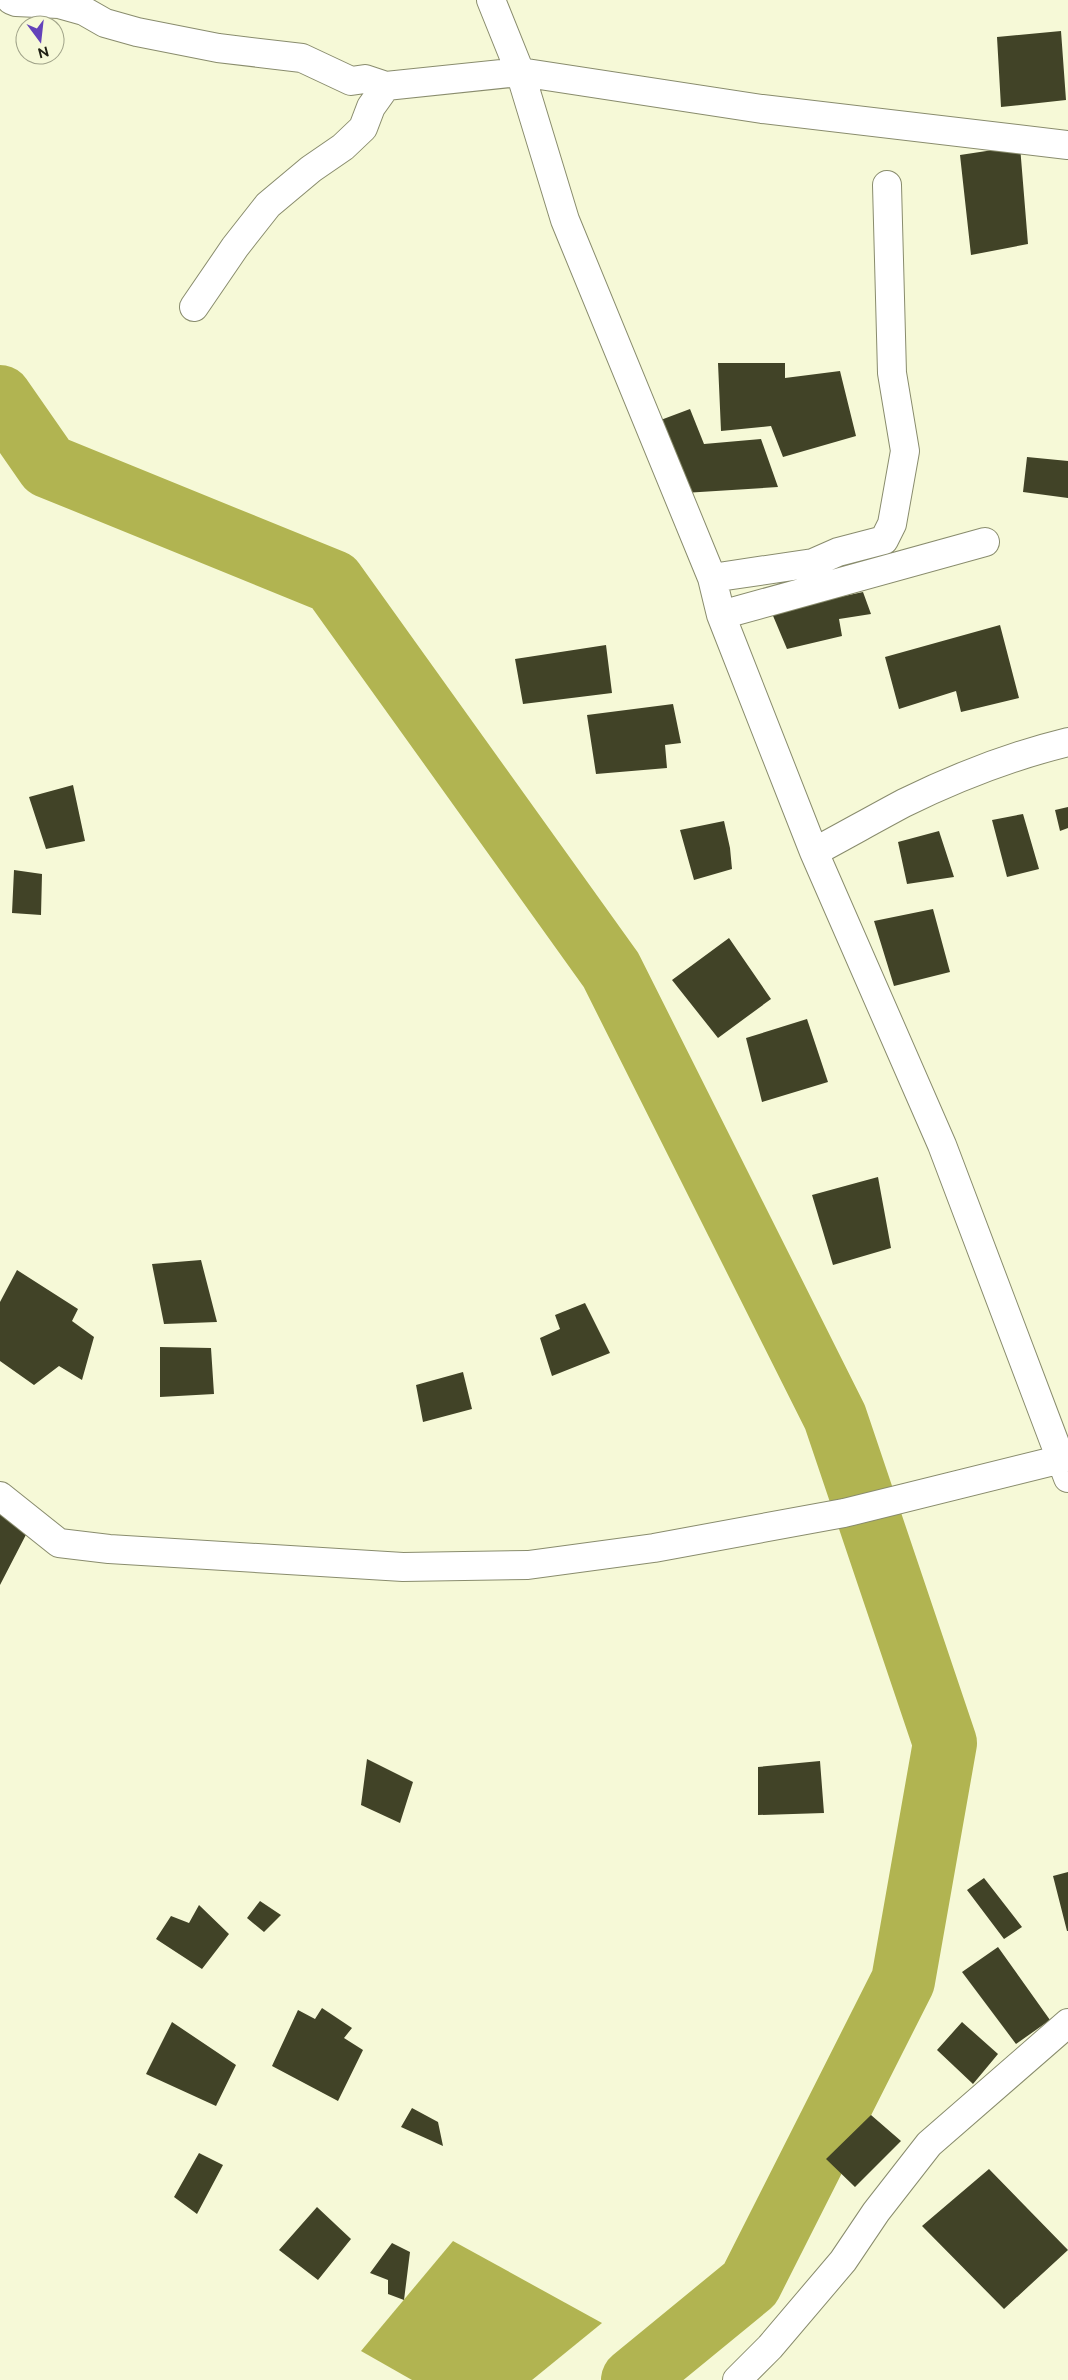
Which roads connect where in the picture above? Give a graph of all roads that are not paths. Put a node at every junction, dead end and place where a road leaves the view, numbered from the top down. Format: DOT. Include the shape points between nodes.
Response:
graph roads {
  1 [pos="11,0"];
  2 [pos="491,0"];
  3 [pos="520,72"];
  4 [pos="386,86"];
  5 [pos="1068,144"];
  6 [pos="887,185"];
  7 [pos="194,307"];
  8 [pos="985,542"];
  9 [pos="712,578"];
  10 [pos="721,615"];
  11 [pos="1068,742"];
  12 [pos="814,852"];
  13 [pos="1065,1468"];
  14 [pos="0,1496"];
  15 [pos="1068,2023"];
  16 [pos="737,2380"];
  1 -- 4 [label="street" via="59,4 137,32 218,48 302,58 351,80 365,79"];
  2 -- 3 [label="street"];
  3 -- 4 [label="street"];
  3 -- 5 [label="street" via="762,109"];
  3 -- 9 [label="street" via="565,220"];
  4 -- 7 [label="street" via="371,107 363,128 268,205"];
  6 -- 9 [label="street" via="892,374 905,451 892,524 884,540 838,552 813,563"];
  8 -- 10 [label="street"];
  9 -- 10 [label="street"];
  10 -- 12 [label="street"];
  11 -- 12 [label="street" via="956,779"];
  12 -- 13 [label="street" via="942,1145"];
  13 -- 14 [label="street" via="654,1548 528,1565 402,1566 109,1549 58,1543"];
  15 -- 16 [label="street" via="928,2144 843,2261 770,2347"];
}
